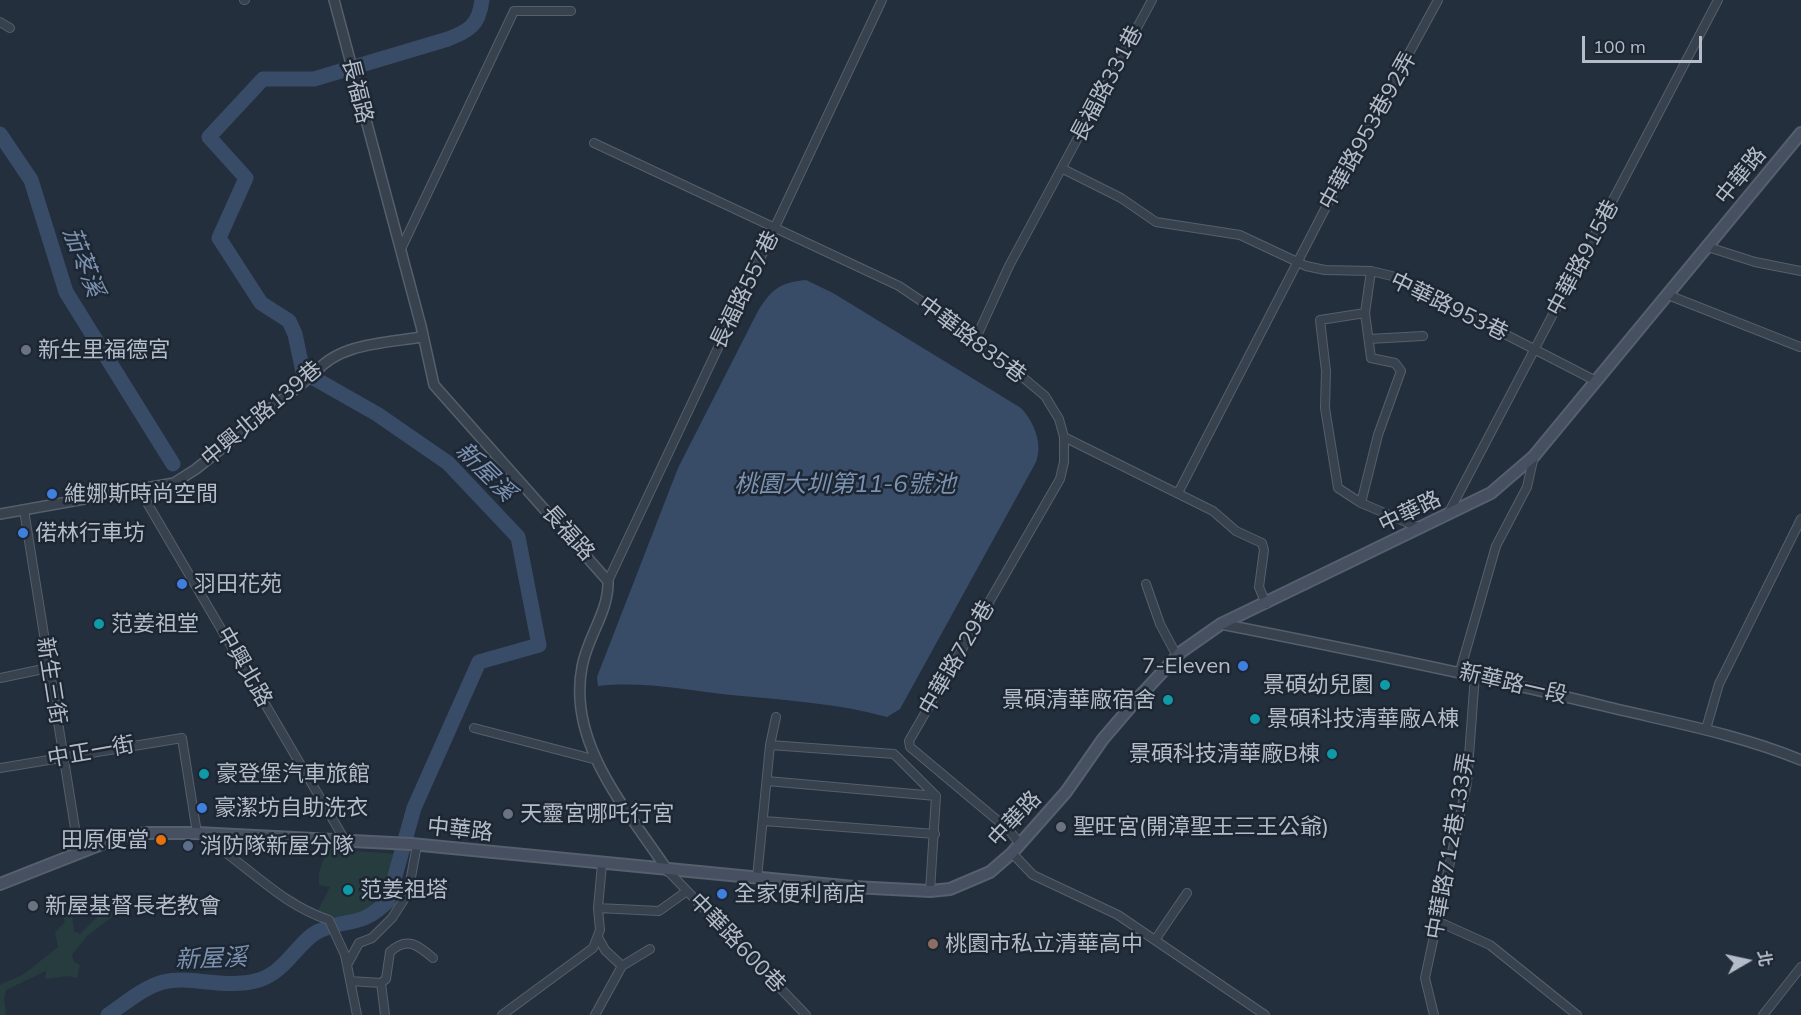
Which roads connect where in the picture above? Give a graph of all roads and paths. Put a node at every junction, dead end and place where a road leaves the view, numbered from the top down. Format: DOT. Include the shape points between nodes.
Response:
graph roads {
  1 [pos="334,0"];
  2 [pos="882,0"];
  3 [pos="1152,0"];
  4 [pos="1438,0"];
  5 [pos="1718,0"];
  6 [pos="571,11"];
  7 [pos="0,22"];
  8 [pos="10,27"];
  9 [pos="1801,133"];
  10 [pos="594,143"];
  11 [pos="1063,169"];
  12 [pos="775,228"];
  13 [pos="1708,247"];
  14 [pos="401,249"];
  15 [pos="1298,262"];
  16 [pos="1371,271"];
  17 [pos="1801,271"];
  18 [pos="1668,295"];
  19 [pos="1365,312"];
  20 [pos="1424,336"];
  21 [pos="422,337"];
  22 [pos="976,338"];
  23 [pos="1369,339"];
  24 [pos="1800,347"];
  25 [pos="1534,350"];
  26 [pos="1596,381"];
  27 [pos="1064,437"];
  28 [pos="1534,456"];
  29 [pos="139,489"];
  30 [pos="1178,493"];
  31 [pos="1361,503"];
  32 [pos="24,510"];
  33 [pos="0,514"];
  34 [pos="1448,516"];
  35 [pos="1801,519"];
  36 [pos="1421,528"];
  37 [pos="609,581"];
  38 [pos="1146,584"];
  39 [pos="1266,604"];
  40 [pos="1221,624"];
  41 [pos="1177,656"];
  42 [pos="48,668"];
  43 [pos="1460,672"];
  44 [pos="1475,675"];
  45 [pos="0,678"];
  46 [pos="776,717"];
  47 [pos="474,728"];
  48 [pos="1706,729"];
  49 [pos="770,745"];
  50 [pos="63,757"];
  51 [pos="597,760"];
  52 [pos="1801,760"];
  53 [pos="0,768"];
  54 [pos="767,781"];
  55 [pos="936,796"];
  56 [pos="764,821"];
  57 [pos="197,833"];
  58 [pos="935,834"];
  59 [pos="346,842"];
  60 [pos="1020,843"];
  61 [pos="414,845"];
  62 [pos="80,853"];
  63 [pos="1012,853"];
  64 [pos="602,864"];
  65 [pos="668,871"];
  66 [pos="757,878"];
  67 [pos="0,884"];
  68 [pos="687,891"];
  69 [pos="930,891"];
  70 [pos="1186,893"];
  71 [pos="598,908"];
  72 [pos="1439,922"];
  73 [pos="598,939"];
  74 [pos="1155,940"];
  75 [pos="650,949"];
  76 [pos="433,958"];
  77 [pos="347,965"];
  78 [pos="622,966"];
  79 [pos="1801,968"];
  80 [pos="350,981"];
  81 [pos="381,983"];
  82 [pos="357,1015"];
  83 [pos="385,1015"];
  84 [pos="502,1015"];
  85 [pos="595,1015"];
  86 [pos="806,1015"];
  87 [pos="1265,1015"];
  88 [pos="1434,1015"];
  89 [pos="1577,1015"];
  90 [pos="1763,1015"];
  1 -- 14 [label="street, 長福路"];
  2 -- 12 [label="street, 長福路557巷"];
  3 -- 11 [label="street, 長福路331巷"];
  4 -- 15 [label="street, 中華路953巷92弄"];
  5 -- 25 [label="street, 中華路915巷"];
  6 -- 14 [label="street" via="514,11"];
  7 -- 8 [label="street"];
  9 -- 13 [label="main road, 中華路"];
  10 -- 12 [label="street, 中華路835巷"];
  11 -- 15 [label="street, 中華路953巷" via="1121,198 1156,222 1240,235"];
  11 -- 22 [label="street, 長福路331巷" via="1009,266"];
  12 -- 22 [label="street, 中華路835巷" via="893,282"];
  12 -- 37 [label="street, 長福路557巷"];
  13 -- 17 [label="street"];
  13 -- 18 [label="main road, 中華路"];
  14 -- 21 [label="street, 長福路"];
  15 -- 16 [label="street, 中華路953巷" via="1325,270"];
  15 -- 30 [label="street, 中華路953巷92弄"];
  16 -- 19 [label="street"];
  16 -- 25 [label="street, 中華路953巷" via="1392,276"];
  18 -- 24 [label="street"];
  18 -- 26 [label="main road, 中華路"];
  19 -- 23 [label="street"];
  19 -- 31 [label="street" via="1320,320 1326,371 1325,408 1338,488"];
  20 -- 23 [label="street"];
  21 -- 29 [label="street, 中興北路139巷" via="339,353 325,360 315,373 186,477"];
  21 -- 37 [label="street, 長福路" via="434,385"];
  22 -- 27 [label="street, 中華路835巷" via="1045,396 1059,419"];
  23 -- 31 [label="street" via="1371,358 1395,363 1401,371 1378,435"];
  25 -- 26 [label="street, 中華路953巷"];
  25 -- 34 [label="street, 中華路915巷"];
  26 -- 28 [label="main road, 中華路"];
  27 -- 30 [label="street"];
  27 -- 60 [label="street, 中華路729巷" via="1060,479 909,741 910,747"];
  28 -- 34 [label="main road, 中華路" via="1491,493"];
  28 -- 43 [label="street" via="1527,487 1496,546"];
  29 -- 32 [label="street"];
  29 -- 59 [label="street, 中興北路"];
  30 -- 39 [label="street" via="1262,543 1259,587"];
  31 -- 36 [label="street"];
  32 -- 33 [label="street"];
  32 -- 42 [label="street, 新生三街"];
  34 -- 36 [label="main road, 中華路"];
  35 -- 48 [label="street" via="1719,684"];
  36 -- 39 [label="main road, 中華路"];
  37 -- 51 [label="street, 長福路" via="606,603 582,666 579,697 581,723"];
  38 -- 41 [label="street"];
  39 -- 40 [label="main road, 中華路"];
  40 -- 41 [label="main road, 中華路"];
  40 -- 43 [label="street, 新華路一段"];
  41 -- 60 [label="main road, 中華路" via="1103,739 1066,792"];
  42 -- 45 [label="street"];
  42 -- 50 [label="street, 新生三街"];
  43 -- 44 [label="street, 新華路一段"];
  44 -- 48 [label="street, 新華路一段"];
  44 -- 72 [label="street, 中華路712巷133弄" via="1467,783"];
  46 -- 49 [label="street"];
  47 -- 51 [label="street"];
  48 -- 52 [label="street, 新華路一段"];
  49 -- 54 [label="street"];
  49 -- 55 [label="street" via="894,754"];
  50 -- 53 [label="street, 中正一街"];
  50 -- 57 [label="street, 中正一街" via="179,736"];
  50 -- 62 [label="street, 新生三街"];
  51 -- 65 [label="street, 長福路"];
  54 -- 55 [label="street"];
  54 -- 56 [label="street"];
  55 -- 58 [label="street"];
  56 -- 58 [label="street"];
  56 -- 66 [label="street"];
  57 -- 59 [label="main road, 中華路"];
  57 -- 62 [label="main road, 中華路" via="123,836"];
  57 -- 77 [label="street" via="226,850 269,889 310,914 329,920"];
  58 -- 69 [label="street"];
  59 -- 61 [label="main road, 中華路"];
  60 -- 63 [label="main road, 中華路"];
  61 -- 64 [label="main road, 中華路"];
  61 -- 77 [label="street" via="408,893 392,918 372,938 359,943"];
  62 -- 67 [label="main road, 中華路"];
  63 -- 69 [label="main road, 中華路" via="990,872 950,889"];
  63 -- 74 [label="street" via="1033,875 1118,915"];
  64 -- 65 [label="main road, 中華路"];
  64 -- 71 [label="street"];
  65 -- 66 [label="main road, 中華路"];
  65 -- 68 [label="street, 中華路600巷"];
  66 -- 69 [label="main road, 中華路"];
  68 -- 71 [label="street" via="659,911"];
  68 -- 86 [label="street, 中華路600巷"];
  70 -- 74 [label="street"];
  71 -- 73 [label="street"];
  72 -- 88 [label="street, 中華路712巷133弄" via="1425,978"];
  72 -- 89 [label="street" via="1490,945"];
  73 -- 78 [label="street"];
  73 -- 84 [label="street" via="593,948"];
  74 -- 87 [label="street"];
  75 -- 78 [label="street"];
  76 -- 81 [label="street" via="419,946 402,943 390,952"];
  77 -- 80 [label="street"];
  78 -- 85 [label="street"];
  79 -- 90 [label="street"];
  80 -- 81 [label="street"];
  80 -- 82 [label="street"];
  81 -- 83 [label="street"];
}
